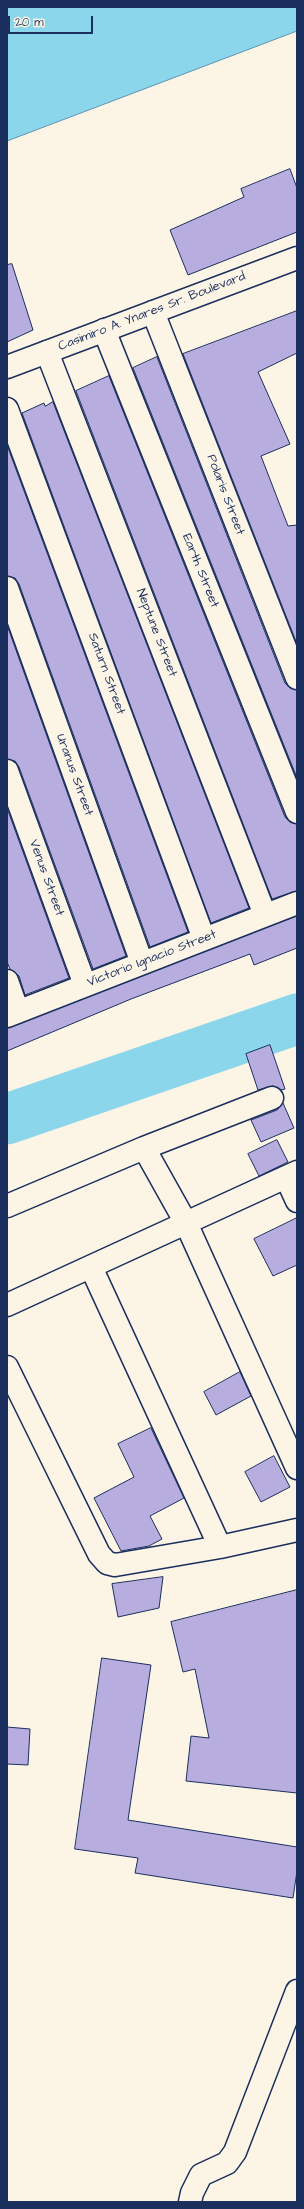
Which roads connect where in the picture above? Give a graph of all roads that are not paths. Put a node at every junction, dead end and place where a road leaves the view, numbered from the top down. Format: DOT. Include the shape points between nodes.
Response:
graph roads {
  1 [pos="297,258"];
  2 [pos="154,312"];
  3 [pos="104,330"];
  4 [pos="47,352"];
  5 [pos="7,367"];
  6 [pos="7,409"];
  7 [pos="7,588"];
  8 [pos="297,678"];
  9 [pos="7,771"];
  10 [pos="297,812"];
  11 [pos="297,903"];
  12 [pos="265,915"];
  13 [pos="204,939"];
  14 [pos="142,963"];
  15 [pos="7,981"];
  16 [pos="85,985"];
  17 [pos="12,1014"];
  18 [pos="272,1098"];
  19 [pos="144,1148"];
  20 [pos="291,1174"];
  21 [pos="297,1201"];
  22 [pos="7,1206"];
  23 [pos="186,1223"];
  24 [pos="91,1267"];
  25 [pos="7,1305"];
  26 [pos="7,1367"];
  27 [pos="297,1468"];
  28 [pos="297,1530"];
  29 [pos="220,1547"];
  30 [pos="297,1991"];
  31 [pos="190,2202"];
  1 -- 2 [label="street, Casimiro A. Ynares Sr. Boulevard"];
  2 -- 3 [label="street, Casimiro A. Ynares Sr. Boulevard"];
  2 -- 8 [label="street, Polaris Street"];
  3 -- 4 [label="street, Casimiro A. Ynares Sr. Boulevard"];
  3 -- 10 [label="street, Earth Street"];
  4 -- 5 [label="street, Casimiro A. Ynares Sr. Boulevard"];
  4 -- 12 [label="street, Neptune Street"];
  6 -- 13 [label="street, Saturn Street"];
  7 -- 14 [label="street, Uranus Street"];
  9 -- 16 [label="street, Venus Street"];
  11 -- 12 [label="street, Victorio Ignacio Street"];
  12 -- 13 [label="street, Victorio Ignacio Street"];
  13 -- 14 [label="street, Victorio Ignacio Street"];
  14 -- 16 [label="street, Victorio Ignacio Street"];
  15 -- 17 [label="street"];
  16 -- 17 [label="street, Victorio Ignacio Street"];
  18 -- 19 [label="street"];
  19 -- 22 [label="street"];
  19 -- 23 [label="street"];
  20 -- 21 [label="street"];
  20 -- 23 [label="street"];
  23 -- 24 [label="street"];
  23 -- 27 [label="street"];
  24 -- 25 [label="street"];
  24 -- 29 [label="street"];
  26 -- 29 [label="street" via="99,1554 107,1562 115,1565"];
  28 -- 29 [label="street"];
  30 -- 31 [label="street" via="234,2152 226,2163 201,2175"];
}
